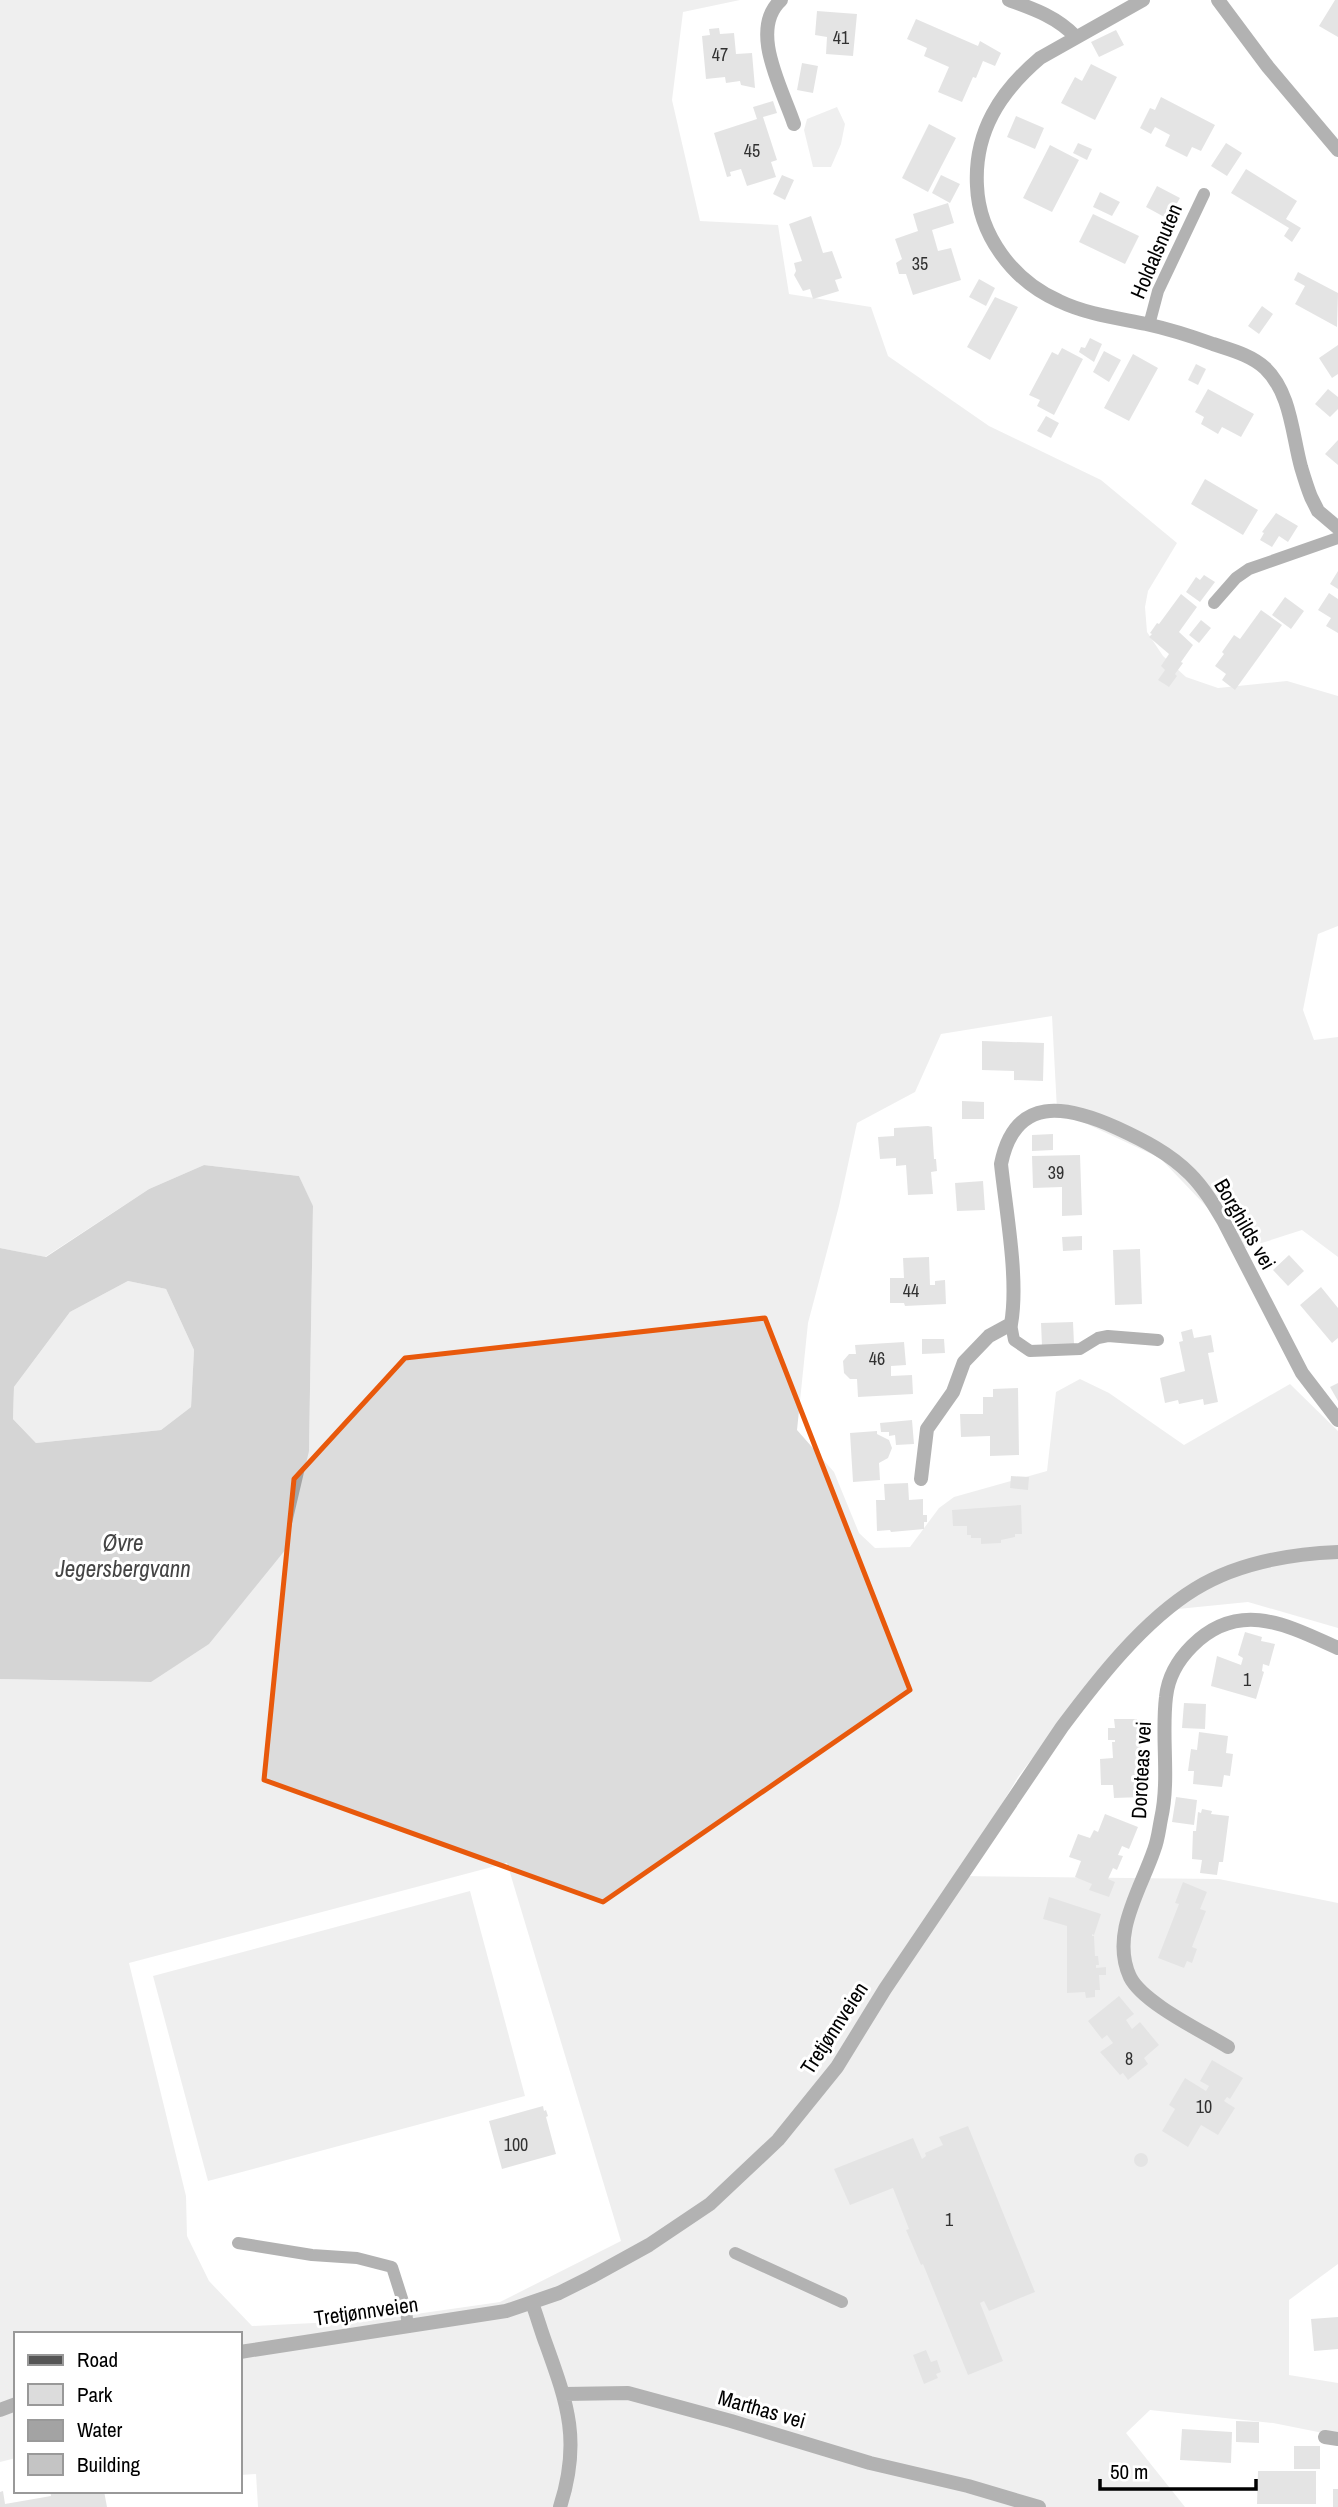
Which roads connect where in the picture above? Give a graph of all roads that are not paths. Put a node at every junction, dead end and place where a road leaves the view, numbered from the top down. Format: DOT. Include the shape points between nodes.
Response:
graph roads {
  1 [pos="781,0"];
  2 [pos="1009,0"];
  3 [pos="1143,0"];
  4 [pos="1218,0"];
  5 [pos="1076,37"];
  6 [pos="794,124"];
  7 [pos="1338,150"];
  8 [pos="1204,194"];
  9 [pos="1149,325"];
  10 [pos="1338,528"];
  11 [pos="1338,538"];
  12 [pos="1214,603"];
  13 [pos="1011,1324"];
  14 [pos="1158,1340"];
  15 [pos="1338,1420"];
  16 [pos="921,1479"];
  17 [pos="1338,1552"];
  18 [pos="1338,1648"];
  19 [pos="1228,2047"];
  20 [pos="237,2243"];
  21 [pos="735,2253"];
  22 [pos="842,2301"];
  23 [pos="532,2303"];
  24 [pos="408,2327"];
  25 [pos="242,2352"];
  26 [pos="564,2394"];
  27 [pos="560,2507"];
  28 [pos="1039,2507"];
  1 -- 6 [label="street" via="768,18 769,53"];
  2 -- 5 [label="street" via="1048,14"];
  3 -- 5 [label="street, Holdalsnuten"];
  4 -- 7 [label="street"];
  5 -- 9 [label="street, Holdalsnuten" via="1025,71 989,118 976,165 980,215 1013,269 1043,292 1075,307"];
  8 -- 9 [label="lane, Holdalsnuten" via="1158,291"];
  9 -- 10 [label="street, Holdalsnuten" via="1235,351 1264,368 1281,390 1311,497 1318,512"];
  11 -- 12 [label="lane" via="1249,569"];
  13 -- 14 [label="lane" via="1014,1340 1030,1351 1080,1349 1108,1336"];
  13 -- 15 [label="street, Borghilds vei" via="1013,1284 1001,1164 1005,1144 1019,1122 1038,1112 1074,1111 1142,1140 1191,1174 1224,1222 1302,1373"];
  13 -- 16 [label="street" via="989,1336 964,1362 953,1392 928,1429"];
  17 -- 23 [label="street, Tretjønnveien" via="1282,1557 1224,1574 1195,1589 1145,1630 1062,1727 837,2067 778,2140 710,2204 649,2245"];
  18 -- 19 [label="street, Doroteas vei" via="1276,1622 1237,1620 1200,1638 1169,1680 1163,1810 1155,1849 1128,1920 1126,1963 1145,1996"];
  20 -- 24 [label="lane" via="357,2258 392,2267"];
  21 -- 22 [label="lane"];
  23 -- 24 [label="street, Tretjønnveien" via="482,2317"];
  23 -- 26 [label="street"];
  24 -- 25 [label="street, Tretjønnveien"];
  26 -- 27 [label="street" via="572,2451"];
  26 -- 28 [label="street, Marthas vei" via="628,2393"];
}
